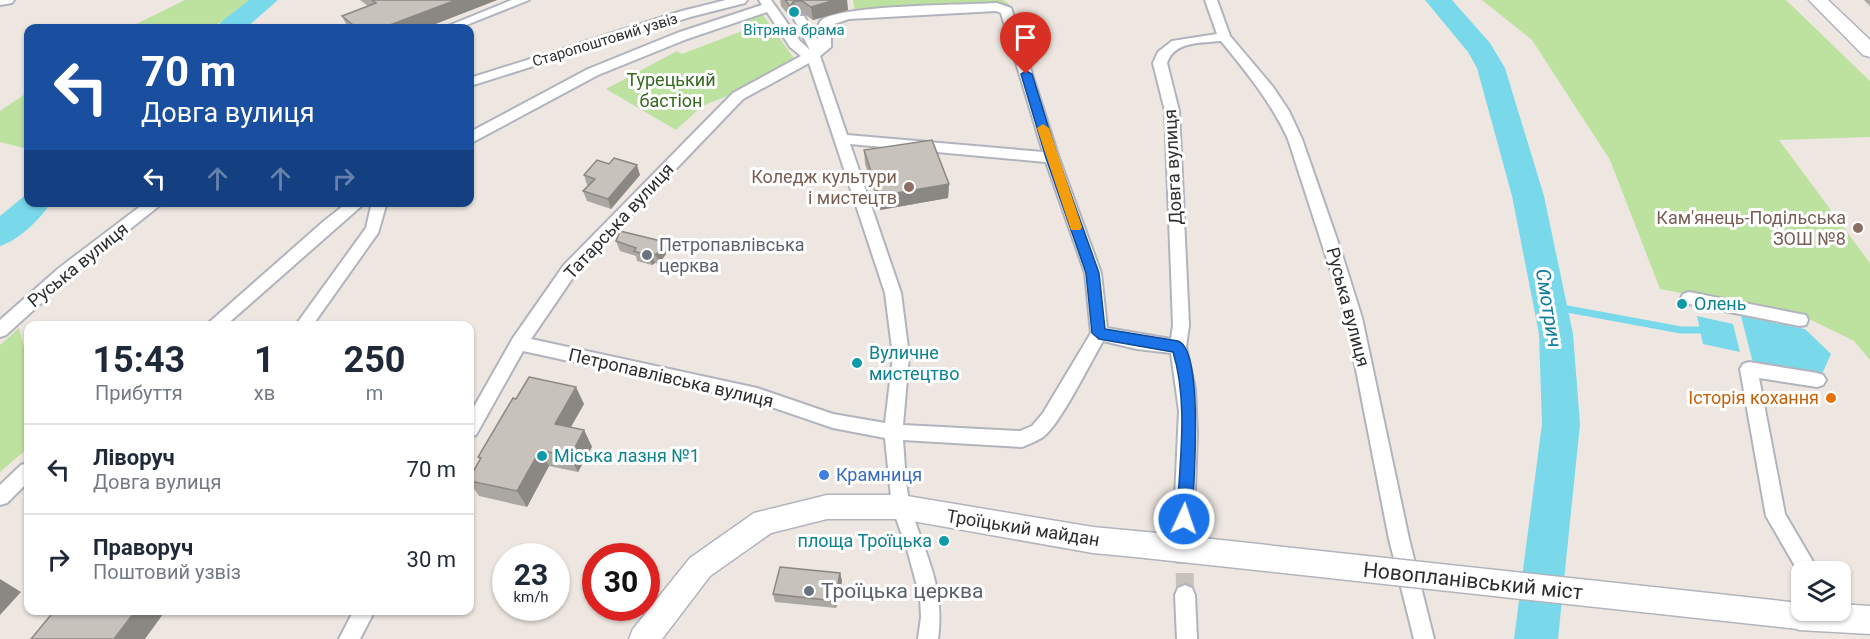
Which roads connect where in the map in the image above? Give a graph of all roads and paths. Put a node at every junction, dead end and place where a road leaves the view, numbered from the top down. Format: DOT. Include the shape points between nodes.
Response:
graph roads {
  1 [pos="8,0"];
  2 [pos="524,0"];
  3 [pos="741,0"];
  4 [pos="1211,0"];
  5 [pos="1818,0"];
  6 [pos="0,1"];
  7 [pos="767,3"];
  8 [pos="800,19"];
  9 [pos="460,24"];
  10 [pos="1224,37"];
  11 [pos="1870,51"];
  12 [pos="813,55"];
  13 [pos="474,81"];
  14 [pos="474,136"];
  15 [pos="842,139"];
  16 [pos="1052,158"];
  17 [pos="150,207"];
  18 [pos="352,207"];
  19 [pos="379,207"];
  20 [pos="1689,298"];
  21 [pos="1800,320"];
  22 [pos="219,321"];
  23 [pos="307,321"];
  24 [pos="0,330"];
  25 [pos="1099,333"];
  26 [pos="519,343"];
  27 [pos="1178,347"];
  28 [pos="1817,380"];
  29 [pos="474,423"];
  30 [pos="892,432"];
  31 [pos="24,475"];
  32 [pos="0,497"];
  33 [pos="901,507"];
  34 [pos="1184,519"];
  35 [pos="1146,545"];
  36 [pos="1803,561"];
  37 [pos="1185,595"];
  38 [pos="362,615"];
  39 [pos="1791,615"];
  40 [pos="1851,617"];
  41 [pos="1870,620"];
  42 [pos="349,639"];
  43 [pos="644,639"];
  44 [pos="928,639"];
  45 [pos="1187,639"];
  46 [pos="1424,639"];
  1 -- 6 [label="street"];
  2 -- 9 [label="street"];
  3 -- 13 [label="street, Старопоштовий узвіз"];
  4 -- 10 [label="street, Руська вулиця"];
  5 -- 11 [label="main road"];
  7 -- 12 [label="street" via="804,53"];
  7 -- 14 [label="street" via="592,72"];
  8 -- 12 [label="street" via="817,49"];
  10 -- 27 [label="street, Довга вулиця" via="1170,46 1161,56 1172,111 1181,325"];
  10 -- 46 [label="street, Руська вулиця" via="1282,111 1333,250 1354,318 1399,539"];
  12 -- 15 [label="street"];
  12 -- 16 [label="street" via="825,47 824,26 832,19 858,14 1004,8"];
  12 -- 26 [label="street, Татарська вулиця" via="738,96 570,269"];
  15 -- 16 [label="street"];
  15 -- 30 [label="street" via="893,293 901,356"];
  16 -- 25 [label="street" via="1092,273"];
  17 -- 24 [label="street, Руська вулиця" via="65,272"];
  18 -- 22 [label="street"];
  19 -- 23 [label="street" via="373,229"];
  20 -- 21 [label="street"];
  25 -- 27 [label="street"];
  25 -- 30 [label="street, Петропавлівська вулиця" via="1049,418 1038,431 1022,439"];
  26 -- 29 [label="street, Татарська вулиця"];
  26 -- 30 [label="street, Петропавлівська вулиця" via="757,395 833,421"];
  27 -- 34 [label="street, Довга вулиця" via="1189,416"];
  28 -- 36 [label="street" via="1749,369 1776,516"];
  30 -- 33 [label="street"];
  31 -- 32 [label="street"];
  33 -- 35 [label="main road, Троїцький майдан" via="1093,540"];
  33 -- 43 [label="main road, Троїцький майдан" via="827,507 764,522 700,567"];
  33 -- 44 [label="street" via="930,597"];
  35 -- 39 [label="main road, Новопланівський міст, bridge"];
  37 -- 45 [label="street"];
  38 -- 42 [label="street"];
  40 -- 41 [label="main road, Новопланівський міст"];
}
